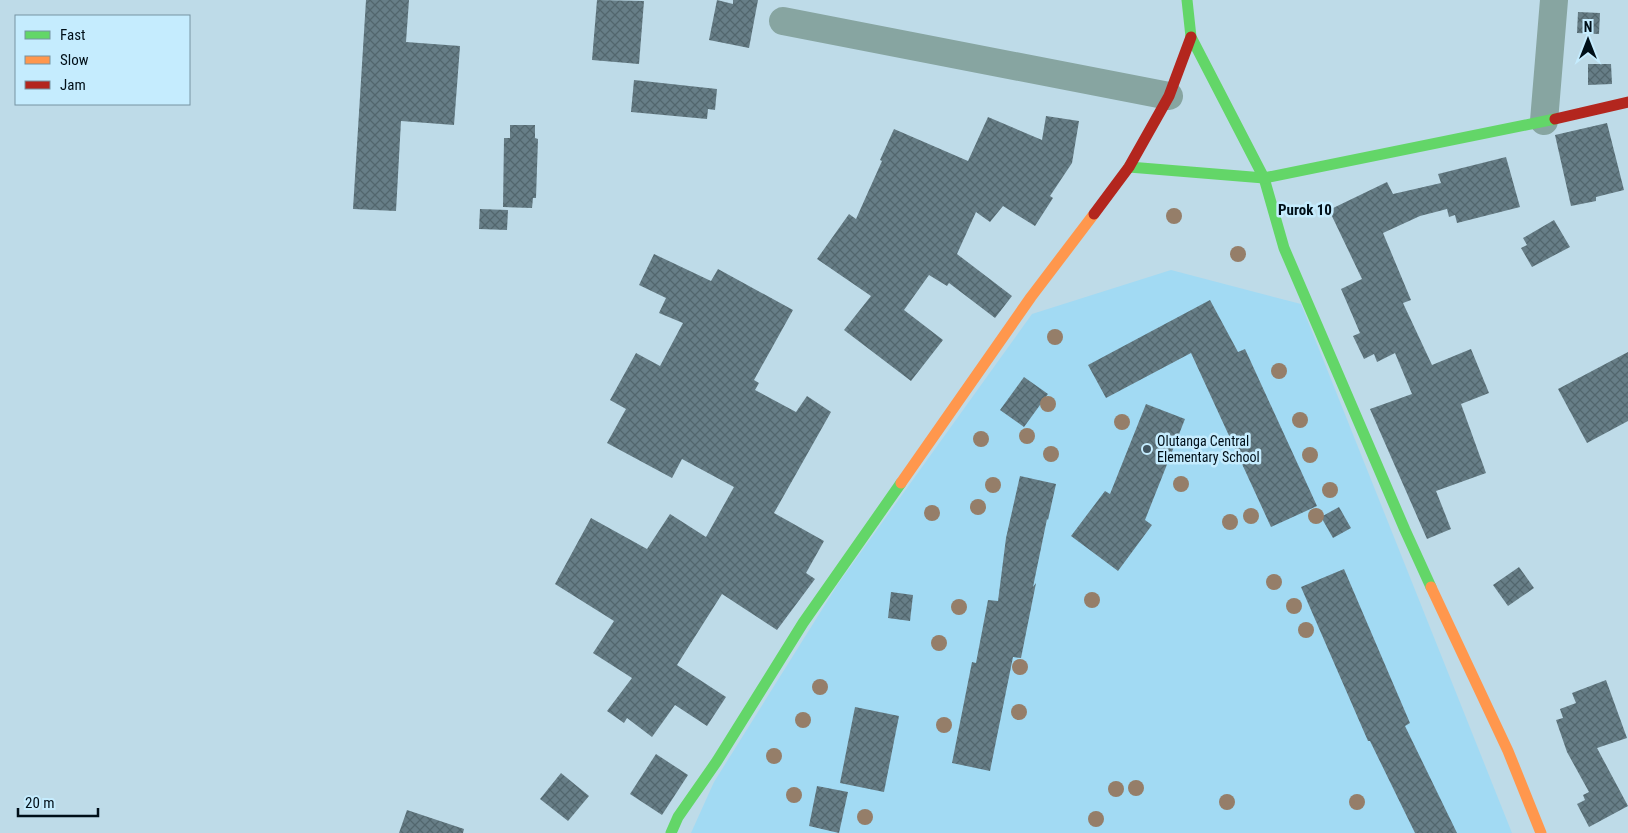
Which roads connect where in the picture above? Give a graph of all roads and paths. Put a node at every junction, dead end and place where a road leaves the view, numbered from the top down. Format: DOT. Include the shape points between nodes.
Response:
graph roads {
  1 [pos="1187,0"];
  2 [pos="1554,0"];
  3 [pos="783,21"];
  4 [pos="1191,37"];
  5 [pos="1169,96"];
  6 [pos="1628,102"];
  7 [pos="1544,122"];
  8 [pos="1129,167"];
  9 [pos="1264,178"];
  10 [pos="671,833"];
  11 [pos="1541,833"];
  1 -- 4 [label="street"];
  2 -- 7 [label="street"];
  3 -- 5 [label="street"];
  4 -- 5 [label="street"];
  4 -- 9 [label="street"];
  5 -- 8 [label="street"];
  6 -- 7 [label="street"];
  7 -- 9 [label="street"];
  8 -- 9 [label="street"];
  8 -- 10 [label="street" via="1031,297 803,623 678,817"];
  9 -- 11 [label="street" via="1284,248 1404,530 1508,751"];
}
